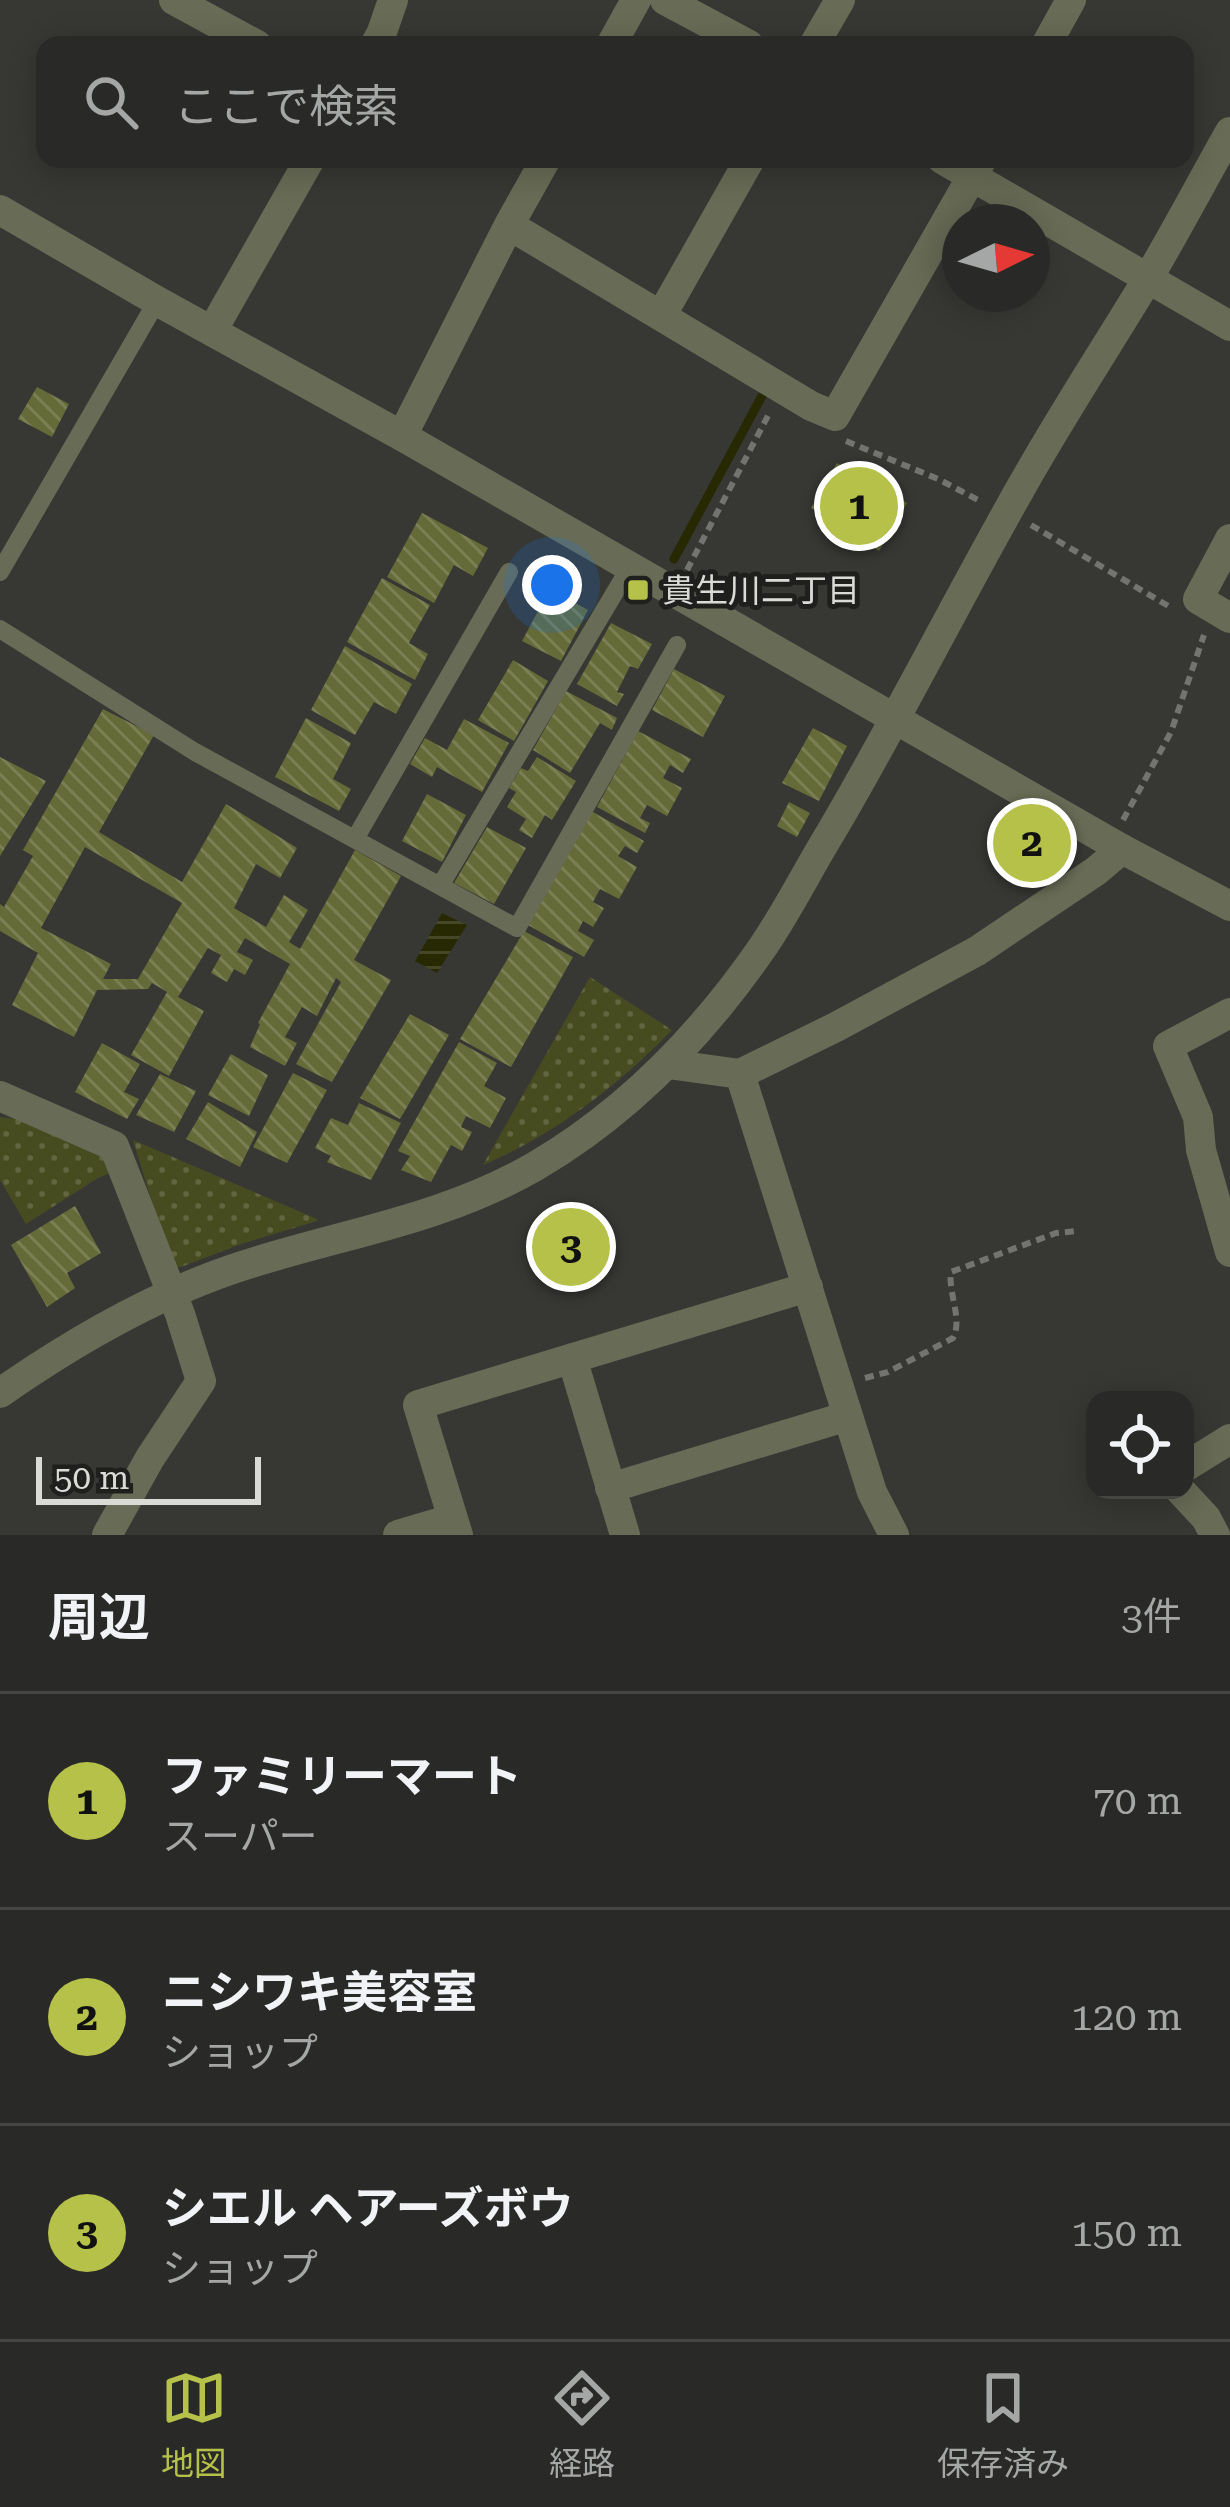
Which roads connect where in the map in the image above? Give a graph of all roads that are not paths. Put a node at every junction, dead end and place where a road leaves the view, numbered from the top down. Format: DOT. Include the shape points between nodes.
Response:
graph roads {
  1 [pos="174,0"];
  2 [pos="393,0"];
  3 [pos="636,0"];
  4 [pos="665,0"];
  5 [pos="840,0"];
  6 [pos="1071,0"];
  7 [pos="240,36"];
  8 [pos="380,36"];
  9 [pos="615,36"];
  10 [pos="732,36"];
  11 [pos="819,36"];
  12 [pos="1051,36"];
  13 [pos="1230,131"];
  14 [pos="305,168"];
  15 [pos="541,168"];
  16 [pos="745,168"];
  17 [pos="976,168"];
  18 [pos="0,210"];
  19 [pos="509,225"];
  20 [pos="1147,279"];
  21 [pos="157,301"];
  22 [pos="661,316"];
  23 [pos="1230,326"];
  24 [pos="212,331"];
  25 [pos="402,436"];
  26 [pos="1230,539"];
  27 [pos="630,566"];
  28 [pos="0,572"];
  29 [pos="509,572"];
  30 [pos="1215,610"];
  31 [pos="0,629"];
  32 [pos="677,645"];
  33 [pos="896,719"];
  34 [pos="355,839"];
  35 [pos="1116,846"];
  36 [pos="440,886"];
  37 [pos="1230,906"];
  38 [pos="1230,1013"];
  39 [pos="668,1064"];
  40 [pos="740,1073"];
  41 [pos="0,1096"];
  42 [pos="1222,1194"];
  43 [pos="1230,1252"];
  44 [pos="808,1287"];
  45 [pos="169,1292"];
  46 [pos="572,1358"];
  47 [pos="0,1393"];
  48 [pos="848,1416"];
  49 [pos="1230,1439"];
  50 [pos="1194,1461"];
  51 [pos="610,1488"];
  52 [pos="1188,1499"];
  53 [pos="455,1527"];
  54 [pos="107,1535"];
  55 [pos="398,1535"];
  56 [pos="625,1535"];
  57 [pos="894,1535"];
  58 [pos="1215,1535"];
  1 -- 7 [label="street"];
  2 -- 8 [label="street"];
  3 -- 9 [label="street"];
  4 -- 10 [label="street"];
  5 -- 11 [label="street"];
  6 -- 12 [label="street"];
  13 -- 20 [label="street"];
  14 -- 24 [label="street"];
  15 -- 19 [label="street"];
  16 -- 22 [label="street"];
  17 -- 20 [label="street"];
  17 -- 22 [label="street" via="835,416"];
  18 -- 21 [label="street"];
  19 -- 22 [label="street"];
  19 -- 25 [label="street"];
  20 -- 23 [label="street"];
  20 -- 33 [label="street" via="1020,489"];
  21 -- 24 [label="street"];
  21 -- 28 [label="lane"];
  24 -- 25 [label="street"];
  25 -- 27 [label="street"];
  26 -- 30 [label="street"];
  27 -- 33 [label="street"];
  27 -- 36 [label="lane"];
  29 -- 34 [label="lane"];
  31 -- 34 [label="lane" via="195,752"];
  32 -- 36 [label="lane" via="518,928"];
  33 -- 35 [label="street"];
  33 -- 39 [label="street" via="762,949"];
  34 -- 36 [label="lane"];
  35 -- 37 [label="street"];
  35 -- 40 [label="street" via="1096,871 976,951"];
  38 -- 42 [label="street" via="1168,1046"];
  39 -- 40 [label="street"];
  39 -- 45 [label="street" via="576,1140 472,1198"];
  40 -- 44 [label="street"];
  41 -- 45 [label="street" via="113,1146"];
  42 -- 43 [label="street"];
  44 -- 46 [label="street"];
  44 -- 48 [label="street"];
  45 -- 47 [label="street"];
  45 -- 54 [label="street" via="201,1381"];
  46 -- 51 [label="street"];
  46 -- 53 [label="street" via="418,1405"];
  48 -- 51 [label="street"];
  48 -- 57 [label="street"];
  49 -- 50 [label="street"];
  51 -- 56 [label="street"];
  52 -- 58 [label="street"];
  53 -- 55 [label="street"];
}
